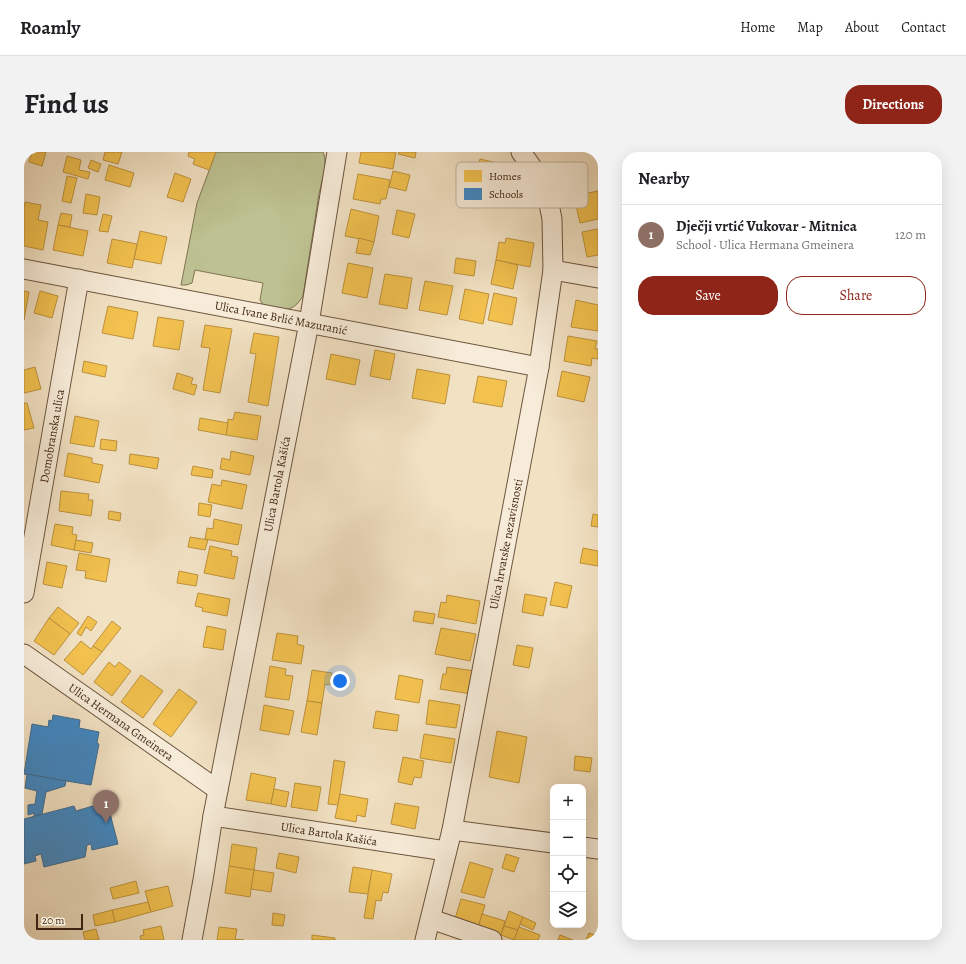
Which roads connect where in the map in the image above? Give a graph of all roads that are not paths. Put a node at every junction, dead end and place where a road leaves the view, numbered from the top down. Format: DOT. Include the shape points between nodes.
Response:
graph roads {
  1 [pos="337,152"];
  2 [pos="521,152"];
  3 [pos="528,162"];
  4 [pos="550,208"];
  5 [pos="24,269"];
  6 [pos="553,270"];
  7 [pos="598,278"];
  8 [pos="79,280"];
  9 [pos="308,323"];
  10 [pos="539,367"];
  11 [pos="24,593"];
  12 [pos="24,654"];
  13 [pos="218,790"];
  14 [pos="213,816"];
  15 [pos="452,830"];
  16 [pos="550,843"];
  17 [pos="586,847"];
  18 [pos="598,849"];
  19 [pos="446,851"];
  20 [pos="431,918"];
  21 [pos="192,940"];
  22 [pos="425,940"];
  23 [pos="492,940"];
  1 -- 9 [label="street, Ulica Bartola Kašića"];
  2 -- 3 [label="street, Ulica hrvatske nezavisnosti"];
  4 -- 6 [label="street, Ulica hrvatske nezavisnosti"];
  5 -- 8 [label="street, Ulica Ivane Brlić Mazuranić"];
  6 -- 7 [label="street"];
  6 -- 10 [label="street, Ulica hrvatske nezavisnosti"];
  8 -- 9 [label="street, Ulica Ivane Brlić Mazuranić"];
  8 -- 11 [label="street, Domobranska ulica"];
  9 -- 10 [label="street, Ulica Ivane Brlić Mazuranić"];
  9 -- 13 [label="street, Ulica Bartola Kašića"];
  10 -- 15 [label="street, Ulica hrvatske nezavisnosti"];
  12 -- 13 [label="street, Ulica Hermana Gmeinera"];
  13 -- 14 [label="street, Ulica Bartola Kašića"];
  14 -- 19 [label="street, Ulica Bartola Kašića"];
  14 -- 21 [label="street, Ulica Bartola Kašića"];
  15 -- 16 [label="street"];
  15 -- 19 [label="street, Ulica hrvatske nezavisnosti"];
  17 -- 18 [label="street"];
  19 -- 20 [label="street, Ulica hrvatske nezavisnosti"];
  20 -- 22 [label="street, Ulica hrvatske nezavisnosti"];
  20 -- 23 [label="street"];
}
